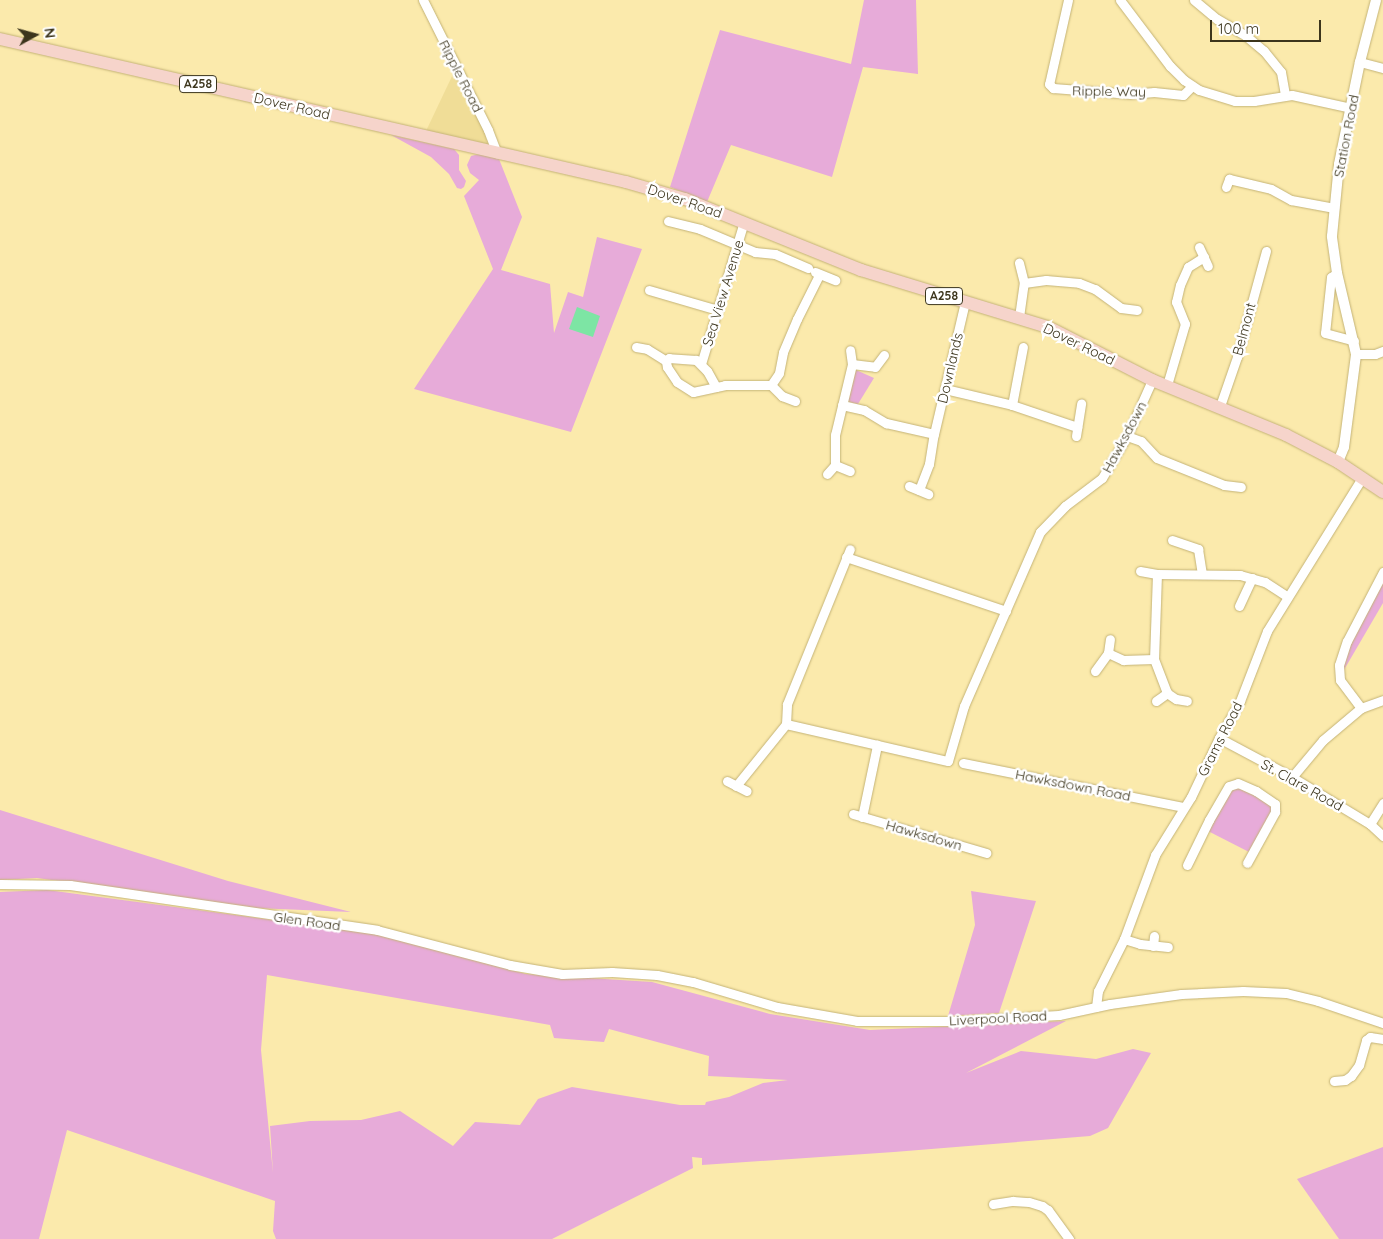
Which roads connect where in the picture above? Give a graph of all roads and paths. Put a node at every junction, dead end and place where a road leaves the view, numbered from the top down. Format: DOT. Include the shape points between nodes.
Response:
graph roads {
  1 [pos="422,0"];
  2 [pos="1068,0"];
  3 [pos="1120,0"];
  4 [pos="1194,0"];
  5 [pos="1376,0"];
  6 [pos="0,39"];
  7 [pos="1360,62"];
  8 [pos="1383,68"];
  9 [pos="1192,86"];
  10 [pos="1285,95"];
  11 [pos="1351,108"];
  12 [pos="497,153"];
  13 [pos="1226,187"];
  14 [pos="1334,208"];
  15 [pos="668,221"];
  16 [pos="744,222"];
  17 [pos="738,244"];
  18 [pos="1199,247"];
  19 [pos="1266,251"];
  20 [pos="1204,256"];
  21 [pos="1019,263"];
  22 [pos="1208,266"];
  23 [pos="813,271"];
  24 [pos="1337,273"];
  25 [pos="835,280"];
  26 [pos="1024,283"];
  27 [pos="649,290"];
  28 [pos="965,302"];
  29 [pos="718,310"];
  30 [pos="1137,310"];
  31 [pos="1019,317"];
  32 [pos="1185,324"];
  33 [pos="1195,328"];
  34 [pos="1354,342"];
  35 [pos="636,347"];
  36 [pos="1023,347"];
  37 [pos="850,350"];
  38 [pos="1383,351"];
  39 [pos="1356,354"];
  40 [pos="884,355"];
  41 [pos="666,360"];
  42 [pos="701,364"];
  43 [pos="852,364"];
  44 [pos="1152,380"];
  45 [pos="771,385"];
  46 [pos="1167,385"];
  47 [pos="716,387"];
  48 [pos="945,390"];
  49 [pos="795,401"];
  50 [pos="1081,403"];
  51 [pos="1012,404"];
  52 [pos="842,405"];
  53 [pos="1220,406"];
  54 [pos="934,434"];
  55 [pos="1127,436"];
  56 [pos="1338,462"];
  57 [pos="835,465"];
  58 [pos="850,471"];
  59 [pos="828,474"];
  60 [pos="1362,478"];
  61 [pos="909,486"];
  62 [pos="1241,487"];
  63 [pos="919,490"];
  64 [pos="1383,492"];
  65 [pos="928,494"];
  66 [pos="1172,540"];
  67 [pos="1207,543"];
  68 [pos="1198,549"];
  69 [pos="1140,571"];
  70 [pos="1383,572"];
  71 [pos="1157,574"];
  72 [pos="1202,574"];
  73 [pos="1252,578"];
  74 [pos="1288,597"];
  75 [pos="1239,606"];
  76 [pos="1006,611"];
  77 [pos="1110,639"];
  78 [pos="1108,653"];
  79 [pos="1154,659"];
  80 [pos="1095,670"];
  81 [pos="1167,693"];
  82 [pos="1383,700"];
  83 [pos="1156,701"];
  84 [pos="1187,701"];
  85 [pos="1361,708"];
  86 [pos="786,724"];
  87 [pos="1219,738"];
  88 [pos="877,745"];
  89 [pos="963,763"];
  90 [pos="1292,777"];
  91 [pos="727,781"];
  92 [pos="736,786"];
  93 [pos="747,791"];
  94 [pos="1383,803"];
  95 [pos="1183,807"];
  96 [pos="1370,824"];
  97 [pos="1383,836"];
  98 [pos="986,853"];
  99 [pos="1247,862"];
  100 [pos="1186,865"];
  101 [pos="0,884"];
  102 [pos="1154,936"];
  103 [pos="1124,939"];
  104 [pos="1153,946"];
  105 [pos="1168,948"];
  106 [pos="612,972"];
  107 [pos="1096,1007"];
  108 [pos="1383,1023"];
  109 [pos="1383,1039"];
  110 [pos="1334,1081"];
  111 [pos="993,1204"];
  112 [pos="1069,1239"];
  1 -- 12 [label="street, Ripple Road"];
  2 -- 9 [label="street, Ripple Way" via="1049,84 1053,88 1183,95"];
  3 -- 9 [label="street" via="1170,66"];
  4 -- 10 [label="street" via="1264,51 1281,72"];
  5 -- 7 [label="street, Station Road"];
  6 -- 12 [label="main road, Dover Road / A258"];
  7 -- 8 [label="street"];
  7 -- 11 [label="street, Station Road"];
  9 -- 10 [label="street" via="1214,96 1240,101"];
  10 -- 11 [label="street"];
  11 -- 14 [label="street, Station Road"];
  12 -- 16 [label="main road, Dover Road / A258" via="645,187"];
  13 -- 14 [label="street" via="1229,179 1271,189 1291,200"];
  14 -- 24 [label="street, Station Road" via="1332,236"];
  15 -- 17 [label="street"];
  16 -- 17 [label="street, Sea View Avenue"];
  16 -- 28 [label="main road, Dover Road / A258" via="854,268"];
  17 -- 23 [label="street" via="755,252 775,254"];
  17 -- 29 [label="street, Sea View Avenue"];
  18 -- 20 [label="street"];
  19 -- 53 [label="street, Belmont"];
  20 -- 22 [label="street"];
  20 -- 32 [label="street" via="1188,267 1180,285 1176,302"];
  21 -- 26 [label="street"];
  23 -- 25 [label="street"];
  23 -- 45 [label="street" via="783,352 779,373"];
  24 -- 34 [label="street, Station Road"];
  24 -- 34 [label="street, Station Road" via="1330,277 1325,333"];
  26 -- 30 [label="street" via="1046,280 1080,283 1095,289 1121,308"];
  26 -- 31 [label="street"];
  27 -- 29 [label="street"];
  28 -- 31 [label="main road, Dover Road / A258"];
  28 -- 48 [label="street, Downlands"];
  29 -- 42 [label="street, Sea View Avenue"];
  31 -- 44 [label="main road, Dover Road / A258" via="1068,336"];
  32 -- 33 [label="street"];
  32 -- 46 [label="street"];
  34 -- 39 [label="street, Station Road"];
  35 -- 41 [label="street" via="647,349"];
  36 -- 51 [label="street" via="1015,358"];
  37 -- 43 [label="street"];
  38 -- 39 [label="street"];
  39 -- 56 [label="street, Station Road" via="1344,447"];
  40 -- 43 [label="street" via="875,368"];
  41 -- 42 [label="street, Sea View Avenue" via="684,358"];
  41 -- 47 [label="street" via="677,382 693,392"];
  42 -- 47 [label="street, Sea View Avenue"];
  43 -- 52 [label="street"];
  44 -- 46 [label="main road, Dover Road / A258"];
  44 -- 55 [label="street, Hawksdown"];
  45 -- 47 [label="street"];
  45 -- 49 [label="street" via="782,396"];
  46 -- 53 [label="main road, Dover Road / A258"];
  48 -- 51 [label="street"];
  48 -- 54 [label="street, Downlands"];
  50 -- 51 [label="street" via="1077,431"];
  52 -- 54 [label="street" via="864,410 886,423"];
  52 -- 57 [label="street" via="835,434"];
  53 -- 56 [label="main road, Dover Road / A258"];
  54 -- 63 [label="street, Downlands" via="929,464"];
  55 -- 62 [label="street" via="1141,441 1157,458 1224,485"];
  55 -- 76 [label="street, Hawksdown" via="1102,478 1065,506 1040,532"];
  56 -- 60 [label="main road, A258"];
  57 -- 58 [label="street"];
  57 -- 59 [label="street"];
  60 -- 64 [label="main road, A258"];
  60 -- 74 [label="street, Grams Road"];
  61 -- 63 [label="street"];
  63 -- 65 [label="street"];
  66 -- 68 [label="street"];
  67 -- 68 [label="street"];
  68 -- 72 [label="street"];
  69 -- 71 [label="street"];
  70 -- 85 [label="street" via="1347,641 1339,664 1340,680"];
  71 -- 72 [label="street"];
  71 -- 79 [label="street"];
  72 -- 73 [label="street"];
  73 -- 74 [label="street" via="1265,582"];
  73 -- 75 [label="street"];
  74 -- 87 [label="street, Grams Road" via="1267,631 1240,701"];
  76 -- 86 [label="street" via="848,553 787,704"];
  76 -- 88 [label="street, Hawksdown" via="964,706 948,761"];
  77 -- 78 [label="street"];
  78 -- 79 [label="street" via="1123,660"];
  78 -- 80 [label="street"];
  79 -- 81 [label="street"];
  81 -- 83 [label="street"];
  81 -- 84 [label="street"];
  82 -- 85 [label="street"];
  85 -- 90 [label="street" via="1323,740"];
  86 -- 88 [label="street, Hawksdown"];
  86 -- 92 [label="street"];
  87 -- 90 [label="street, St. Clare Road"];
  87 -- 95 [label="street, Grams Road"];
  88 -- 98 [label="street, Hawksdown" via="857,816"];
  89 -- 95 [label="street, Hawksdown Road"];
  90 -- 96 [label="street, St. Clare Road"];
  91 -- 92 [label="street"];
  92 -- 93 [label="street"];
  94 -- 96 [label="street"];
  95 -- 103 [label="street, Grams Road" via="1155,855"];
  96 -- 97 [label="street, St. Clare Road"];
  99 -- 100 [label="street" via="1275,812 1275,804 1238,783 1229,786"];
  101 -- 106 [label="street, Glen Road" via="70,885 378,930 562,974"];
  102 -- 104 [label="street"];
  103 -- 104 [label="street"];
  103 -- 107 [label="street, Grams Road" via="1098,991"];
  104 -- 105 [label="street"];
  106 -- 107 [label="street, Liverpool Road" via="657,975 693,982 777,1007 857,1021 990,1020 1058,1015"];
  107 -- 108 [label="street, Liverpool Road" via="1181,994 1262,992 1318,1001"];
  109 -- 110 [label="street" via="1370,1036 1359,1065 1351,1076"];
  111 -- 112 [label="street" via="1029,1202 1042,1206"];
}
